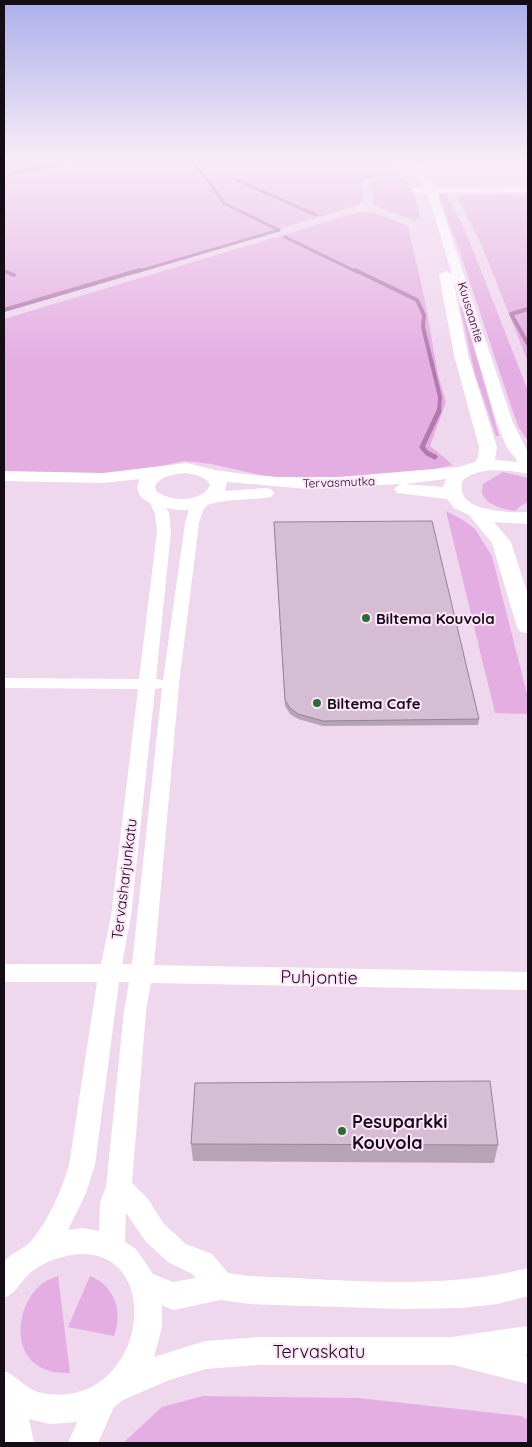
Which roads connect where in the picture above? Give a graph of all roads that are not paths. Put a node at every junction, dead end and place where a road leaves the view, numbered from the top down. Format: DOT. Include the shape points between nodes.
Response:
graph roads {
  1 [pos="432,227"];
  2 [pos="438,227"];
  3 [pos="528,463"];
  4 [pos="472,469"];
  5 [pos="528,469"];
  6 [pos="168,470"];
  7 [pos="213,475"];
  8 [pos="4,476"];
  9 [pos="4,484"];
  10 [pos="153,498"];
  11 [pos="207,499"];
  12 [pos="466,504"];
  13 [pos="528,518"];
  14 [pos="528,627"];
  15 [pos="4,683"];
  16 [pos="146,684"];
  17 [pos="171,684"];
  18 [pos="4,973"];
  19 [pos="110,973"];
  20 [pos="142,974"];
  21 [pos="528,981"];
  22 [pos="119,1187"];
  23 [pos="112,1248"];
  24 [pos="40,1251"];
  25 [pos="528,1282"];
  26 [pos="4,1284"];
  27 [pos="145,1285"];
  28 [pos="221,1286"];
  29 [pos="528,1340"];
  30 [pos="451,1351"];
  31 [pos="528,1370"];
  32 [pos="4,1386"];
  33 [pos="109,1393"];
  34 [pos="19,1443"];
  35 [pos="83,1443"];
  1 -- 4 [label="main road, Kuusaantie" via="461,355 488,447 487,459"];
  2 -- 3 [label="main road, Kuusaantie" via="472,314 505,423 515,446"];
  4 -- 5 [label="main road, Tervasmutka" via="509,465"];
  4 -- 7 [label="main road, Tervasmutka" via="407,479 333,483 255,481"];
  4 -- 12 [label="main road, Kuusaantie" via="454,482"];
  6 -- 7 [label="main road, Tervasmutka" via="188,468"];
  6 -- 8 [label="main road" via="103,478"];
  6 -- 10 [label="main road" via="147,482 146,488"];
  7 -- 11 [label="main road" via="220,486 217,493"];
  9 -- 10 [label="main road" via="116,488"];
  10 -- 11 [label="main road, Tervasmutka" via="182,505"];
  10 -- 16 [label="street, Tervasharjunkatu" via="162,513 164,531"];
  11 -- 12 [label="main road, Tervasmutka" via="247,494 365,492"];
  11 -- 17 [label="street, Tervasharjunkatu" via="196,509 192,523"];
  12 -- 13 [label="main road, Tervasmutka" via="500,518"];
  12 -- 14 [label="main road" via="501,542"];
  15 -- 16 [label="street"];
  16 -- 17 [label="street"];
  16 -- 19 [label="street, Tervasharjunkatu" via="121,916"];
  17 -- 20 [label="street, Tervasharjunkatu"];
  18 -- 19 [label="street, Puhjontie"];
  19 -- 20 [label="street, Puhjontie"];
  19 -- 24 [label="street, Tervasharjunkatu" via="82,1165 73,1193"];
  20 -- 21 [label="street, Puhjontie"];
  20 -- 22 [label="street, Tervasharjunkatu" via="135,1011"];
  22 -- 23 [label="street, Tervasharjunkatu" via="113,1202"];
  22 -- 28 [label="street" via="139,1208 155,1233 177,1253 202,1264"];
  23 -- 24 [label="street" via="89,1241 64,1242"];
  23 -- 27 [label="street" via="131,1263"];
  24 -- 26 [label="street" via="18,1266"];
  25 -- 28 [label="street" via="498,1290 403,1295 249,1290"];
  27 -- 28 [label="street" via="173,1296"];
  27 -- 33 [label="street" via="150,1311 147,1339 135,1366"];
  29 -- 30 [label="street, Tervaskatu"];
  30 -- 31 [label="street"];
  30 -- 33 [label="street, Tervaskatu" via="259,1351 205,1355 165,1367"];
  32 -- 33 [label="street, Tervaskatu" via="25,1403 50,1410 77,1408"];
  32 -- 34 [label="street"];
  33 -- 35 [label="street"];
}
